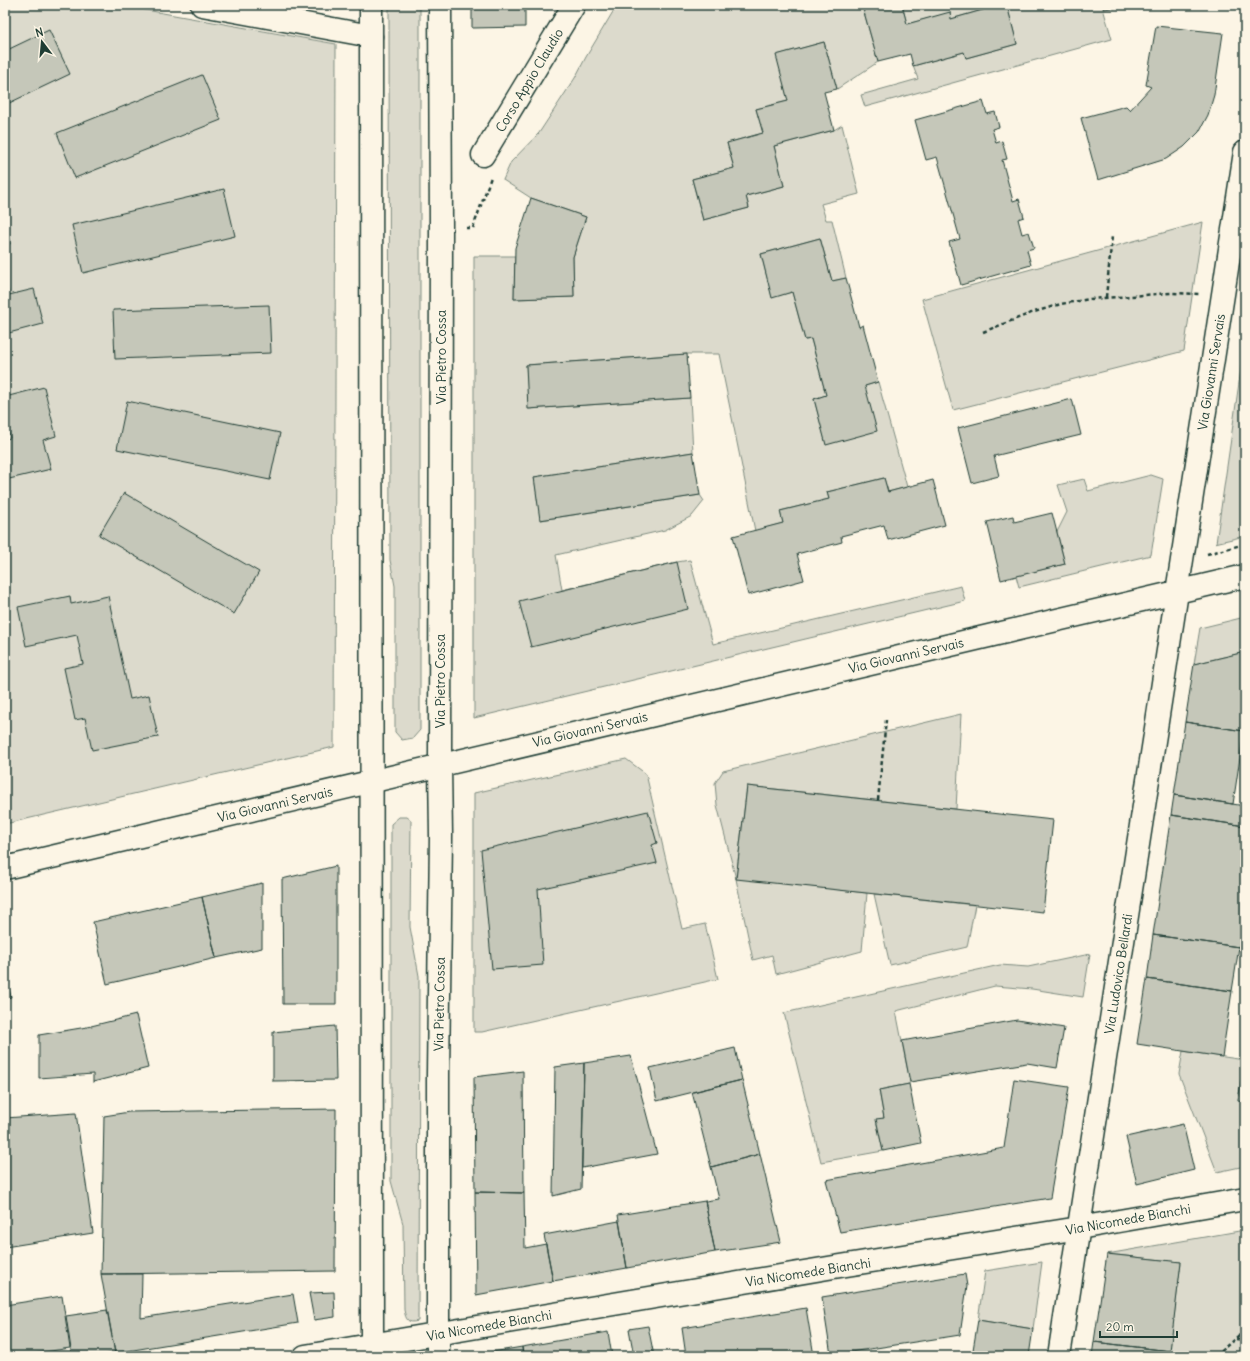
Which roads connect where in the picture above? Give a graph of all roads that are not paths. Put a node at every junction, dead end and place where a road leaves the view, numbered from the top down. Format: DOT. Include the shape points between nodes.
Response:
graph roads {
  1 [pos="202,5"];
  2 [pos="371,5"];
  3 [pos="440,5"];
  4 [pos="574,5"];
  5 [pos="371,36"];
  6 [pos="1245,152"];
  7 [pos="482,155"];
  8 [pos="1238,247"];
  9 [pos="1245,576"];
  10 [pos="1176,593"];
  11 [pos="440,765"];
  12 [pos="371,782"];
  13 [pos="5,868"];
  14 [pos="1245,1199"];
  15 [pos="1079,1228"];
  16 [pos="437,1334"];
  17 [pos="372,1350"];
  18 [pos="305,1356"];
  19 [pos="438,1356"];
  20 [pos="1059,1356"];
  1 -- 5 [label="street"];
  2 -- 5 [label="street"];
  3 -- 11 [label="street, Via Pietro Cossa"];
  4 -- 7 [label="street, Corso Appio Claudio"];
  5 -- 12 [label="street"];
  6 -- 8 [label="street, Via Giovanni Servais"];
  8 -- 10 [label="street, Via Giovanni Servais"];
  9 -- 10 [label="street, Via Giovanni Servais"];
  10 -- 11 [label="street, Via Giovanni Servais"];
  10 -- 15 [label="street, Via Ludovico Bellardi"];
  11 -- 12 [label="street, Via Giovanni Servais"];
  11 -- 16 [label="street, Via Pietro Cossa"];
  12 -- 13 [label="street, Via Giovanni Servais"];
  12 -- 17 [label="street"];
  14 -- 15 [label="street, Via Nicomede Bianchi"];
  15 -- 16 [label="street, Via Nicomede Bianchi"];
  15 -- 20 [label="street, Via Ludovico Bellardi"];
  16 -- 17 [label="street, Via Nicomede Bianchi"];
  16 -- 19 [label="street, Via Pietro Cossa"];
  17 -- 18 [label="street"];
}
